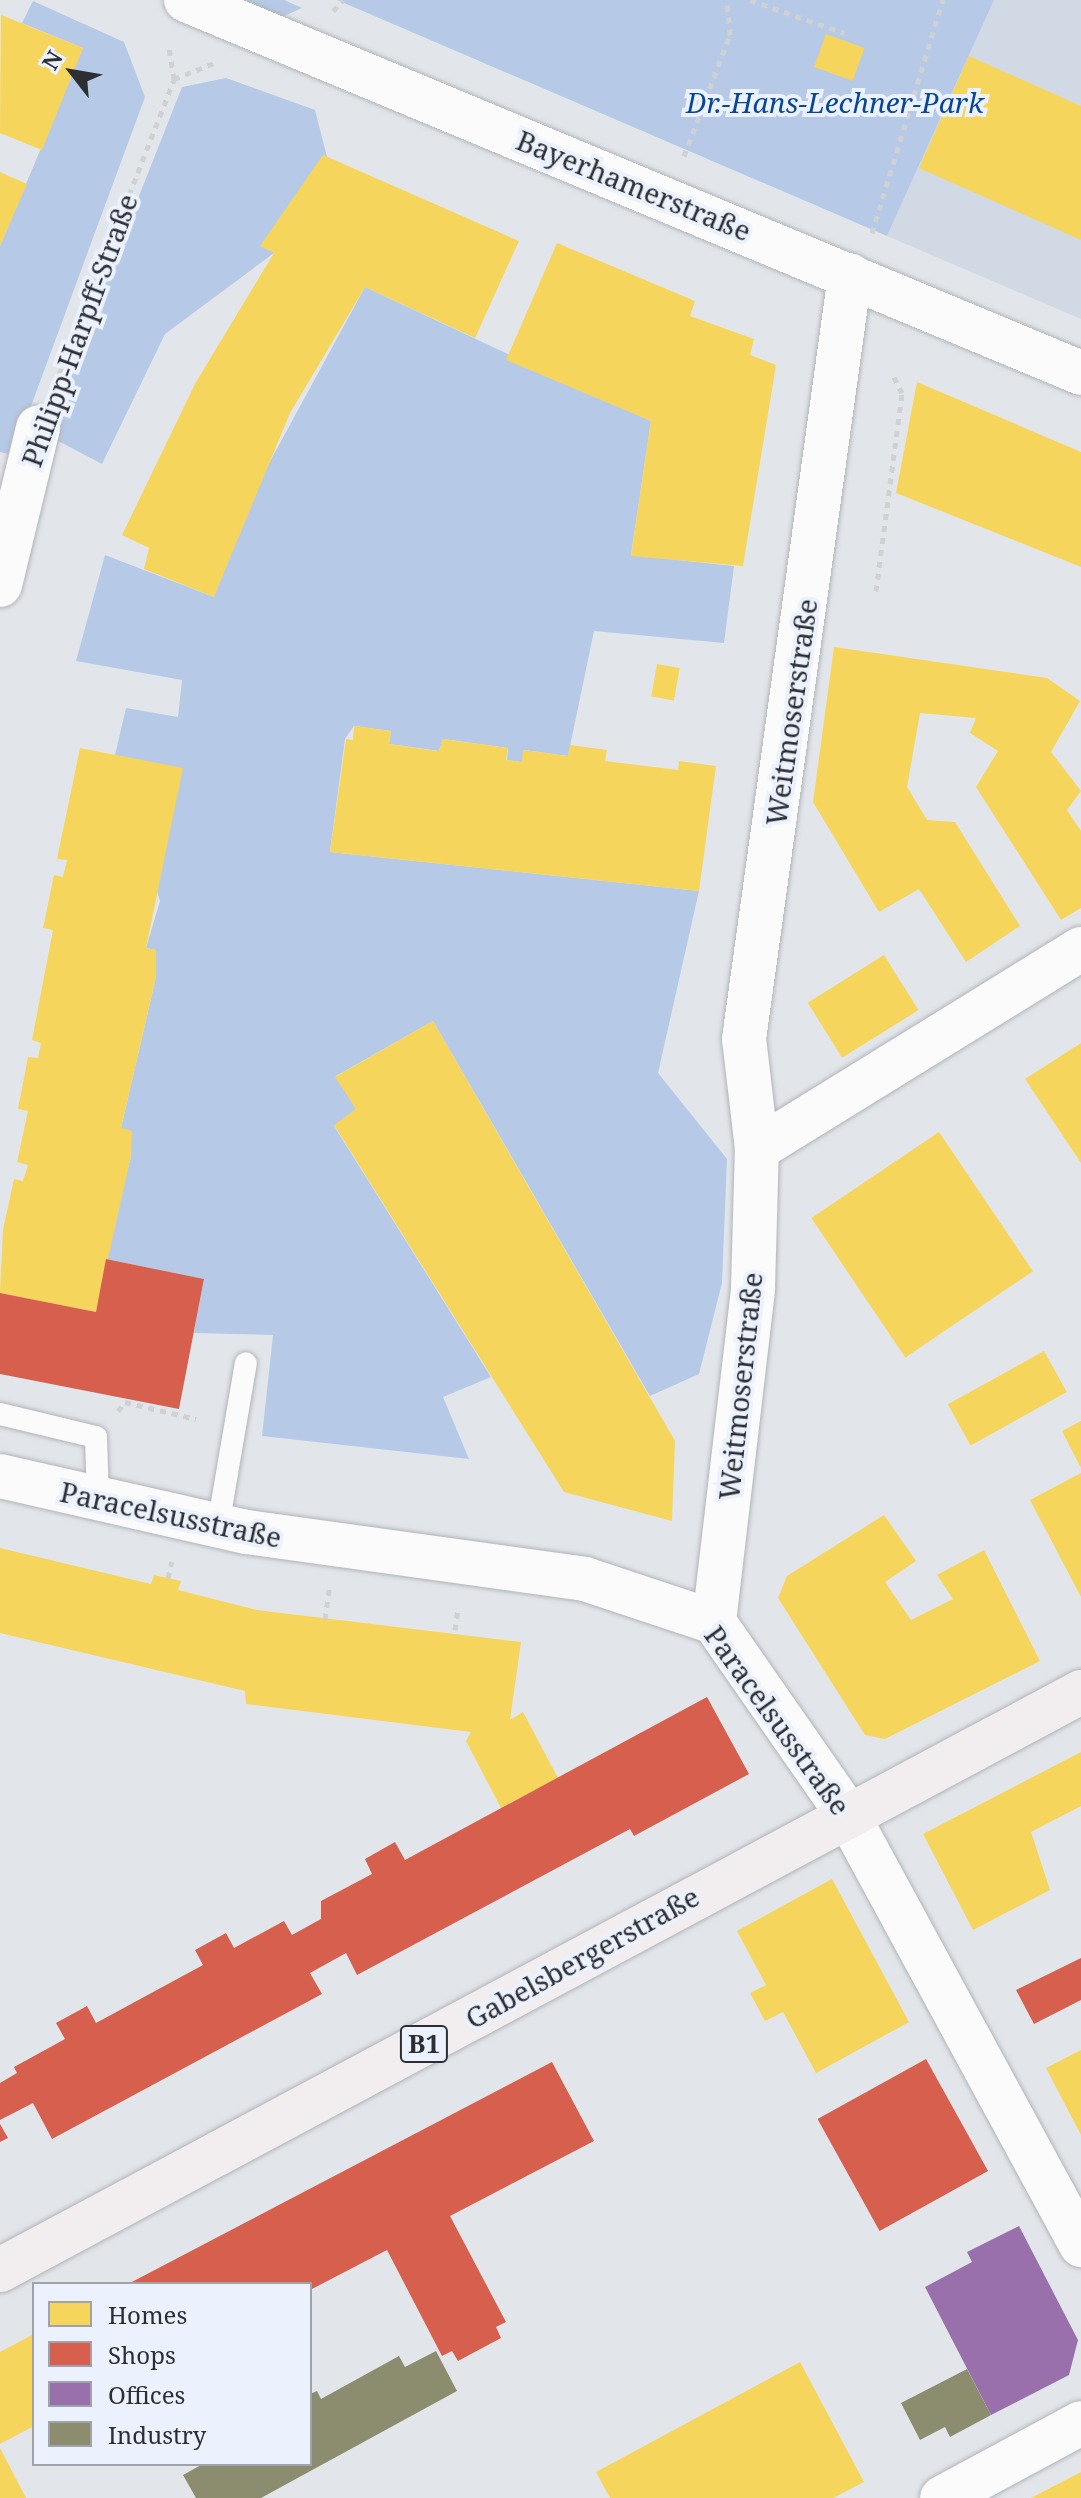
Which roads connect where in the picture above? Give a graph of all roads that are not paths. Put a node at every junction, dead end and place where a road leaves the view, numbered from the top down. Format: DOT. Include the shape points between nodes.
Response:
graph roads {
  1 [pos="186,0"];
  2 [pos="860,256"];
  3 [pos="1081,373"];
  4 [pos="38,428"];
  5 [pos="0,585"];
  6 [pos="1081,949"];
  7 [pos="757,1149"];
  8 [pos="246,1363"];
  9 [pos="0,1414"];
  10 [pos="0,1476"];
  11 [pos="98,1500"];
  12 [pos="218,1526"];
  13 [pos="714,1622"];
  14 [pos="1081,1692"];
  15 [pos="846,1812"];
  16 [pos="1081,2245"];
  17 [pos="0,2270"];
  18 [pos="1081,2423"];
  19 [pos="942,2498"];
  1 -- 2 [label="street, Bayerhamerstraße"];
  2 -- 3 [label="street, Bayerhamerstraße"];
  2 -- 7 [label="street, Weitmoserstraße" via="744,1039"];
  4 -- 5 [label="street, Philipp-Harpff-Straße"];
  6 -- 7 [label="street"];
  7 -- 13 [label="street, Weitmoserstraße" via="751,1303"];
  8 -- 12 [label="lane"];
  9 -- 11 [label="lane" via="96,1437"];
  10 -- 11 [label="street, Paracelsusstraße"];
  11 -- 12 [label="street, Paracelsusstraße"];
  12 -- 13 [label="street, Paracelsusstraße" via="585,1579"];
  13 -- 15 [label="street, Paracelsusstraße"];
  14 -- 15 [label="main road, Gabelsbergerstraße / B1"];
  15 -- 16 [label="street, Paracelsusstraße"];
  15 -- 17 [label="main road, Gabelsbergerstraße / B1"];
  18 -- 19 [label="street"];
}
